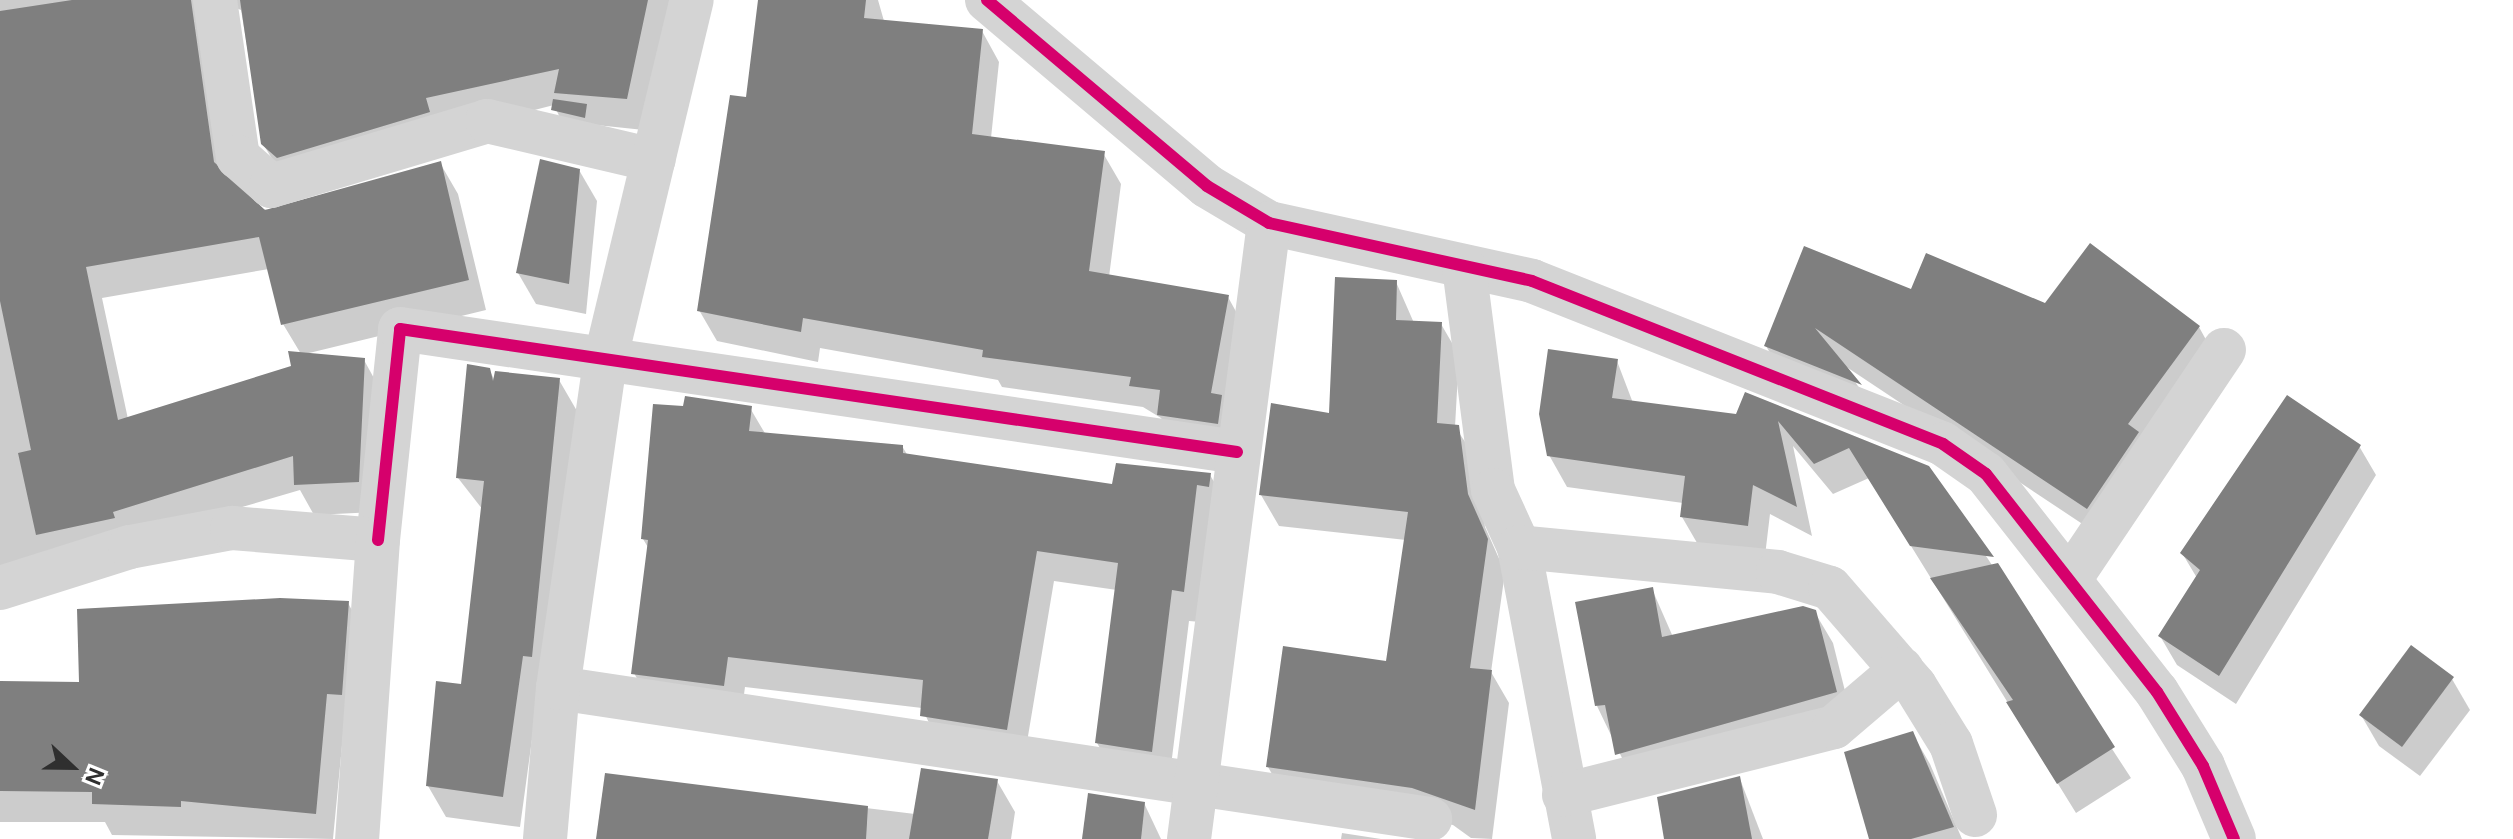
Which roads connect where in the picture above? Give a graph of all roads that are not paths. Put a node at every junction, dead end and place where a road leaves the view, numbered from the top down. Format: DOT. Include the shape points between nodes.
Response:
graph roads {
  1 [pos="215,0"];
  2 [pos="692,0"];
  3 [pos="987,0"];
  4 [pos="653,160"];
  5 [pos="1269,223"];
  6 [pos="1464,267"];
  7 [pos="2224,350"];
  8 [pos="605,361"];
  9 [pos="1237,452"];
  10 [pos="378,540"];
  11 [pos="1519,547"];
  12 [pos="2070,579"];
  13 [pos="0,588"];
  14 [pos="1902,669"];
  15 [pos="558,688"];
  16 [pos="1193,784"];
  17 [pos="1564,795"];
  18 [pos="1975,815"];
  19 [pos="1430,819"];
  20 [pos="357,839"];
  21 [pos="545,839"];
  22 [pos="1189,839"];
  23 [pos="1574,839"];
  24 [pos="2234,839"];
  1 -- 4 [label="street" via="238,157 271,186 487,121"];
  2 -- 4 [label="street"];
  3 -- 5 [label="street" via="1207,186"];
  4 -- 8 [label="street"];
  5 -- 6 [label="street"];
  5 -- 9 [label="street"];
  6 -- 11 [label="street" via="1493,490"];
  6 -- 12 [label="street" via="1532,281 1943,444 1986,474"];
  7 -- 12 [label="street"];
  8 -- 9 [label="street"];
  8 -- 10 [label="street" via="400,329"];
  8 -- 15 [label="street"];
  9 -- 16 [label="street"];
  10 -- 13 [label="street" via="232,528 130,547"];
  10 -- 20 [label="street"];
  11 -- 14 [label="street" via="1778,572 1830,588"];
  11 -- 17 [label="street"];
  12 -- 24 [label="street" via="2157,692 2203,766"];
  14 -- 17 [label="street" via="1834,727"];
  14 -- 18 [label="street" via="1951,744"];
  15 -- 16 [label="street"];
  15 -- 21 [label="street"];
  16 -- 19 [label="street"];
  16 -- 22 [label="street"];
  17 -- 23 [label="street"];
}
